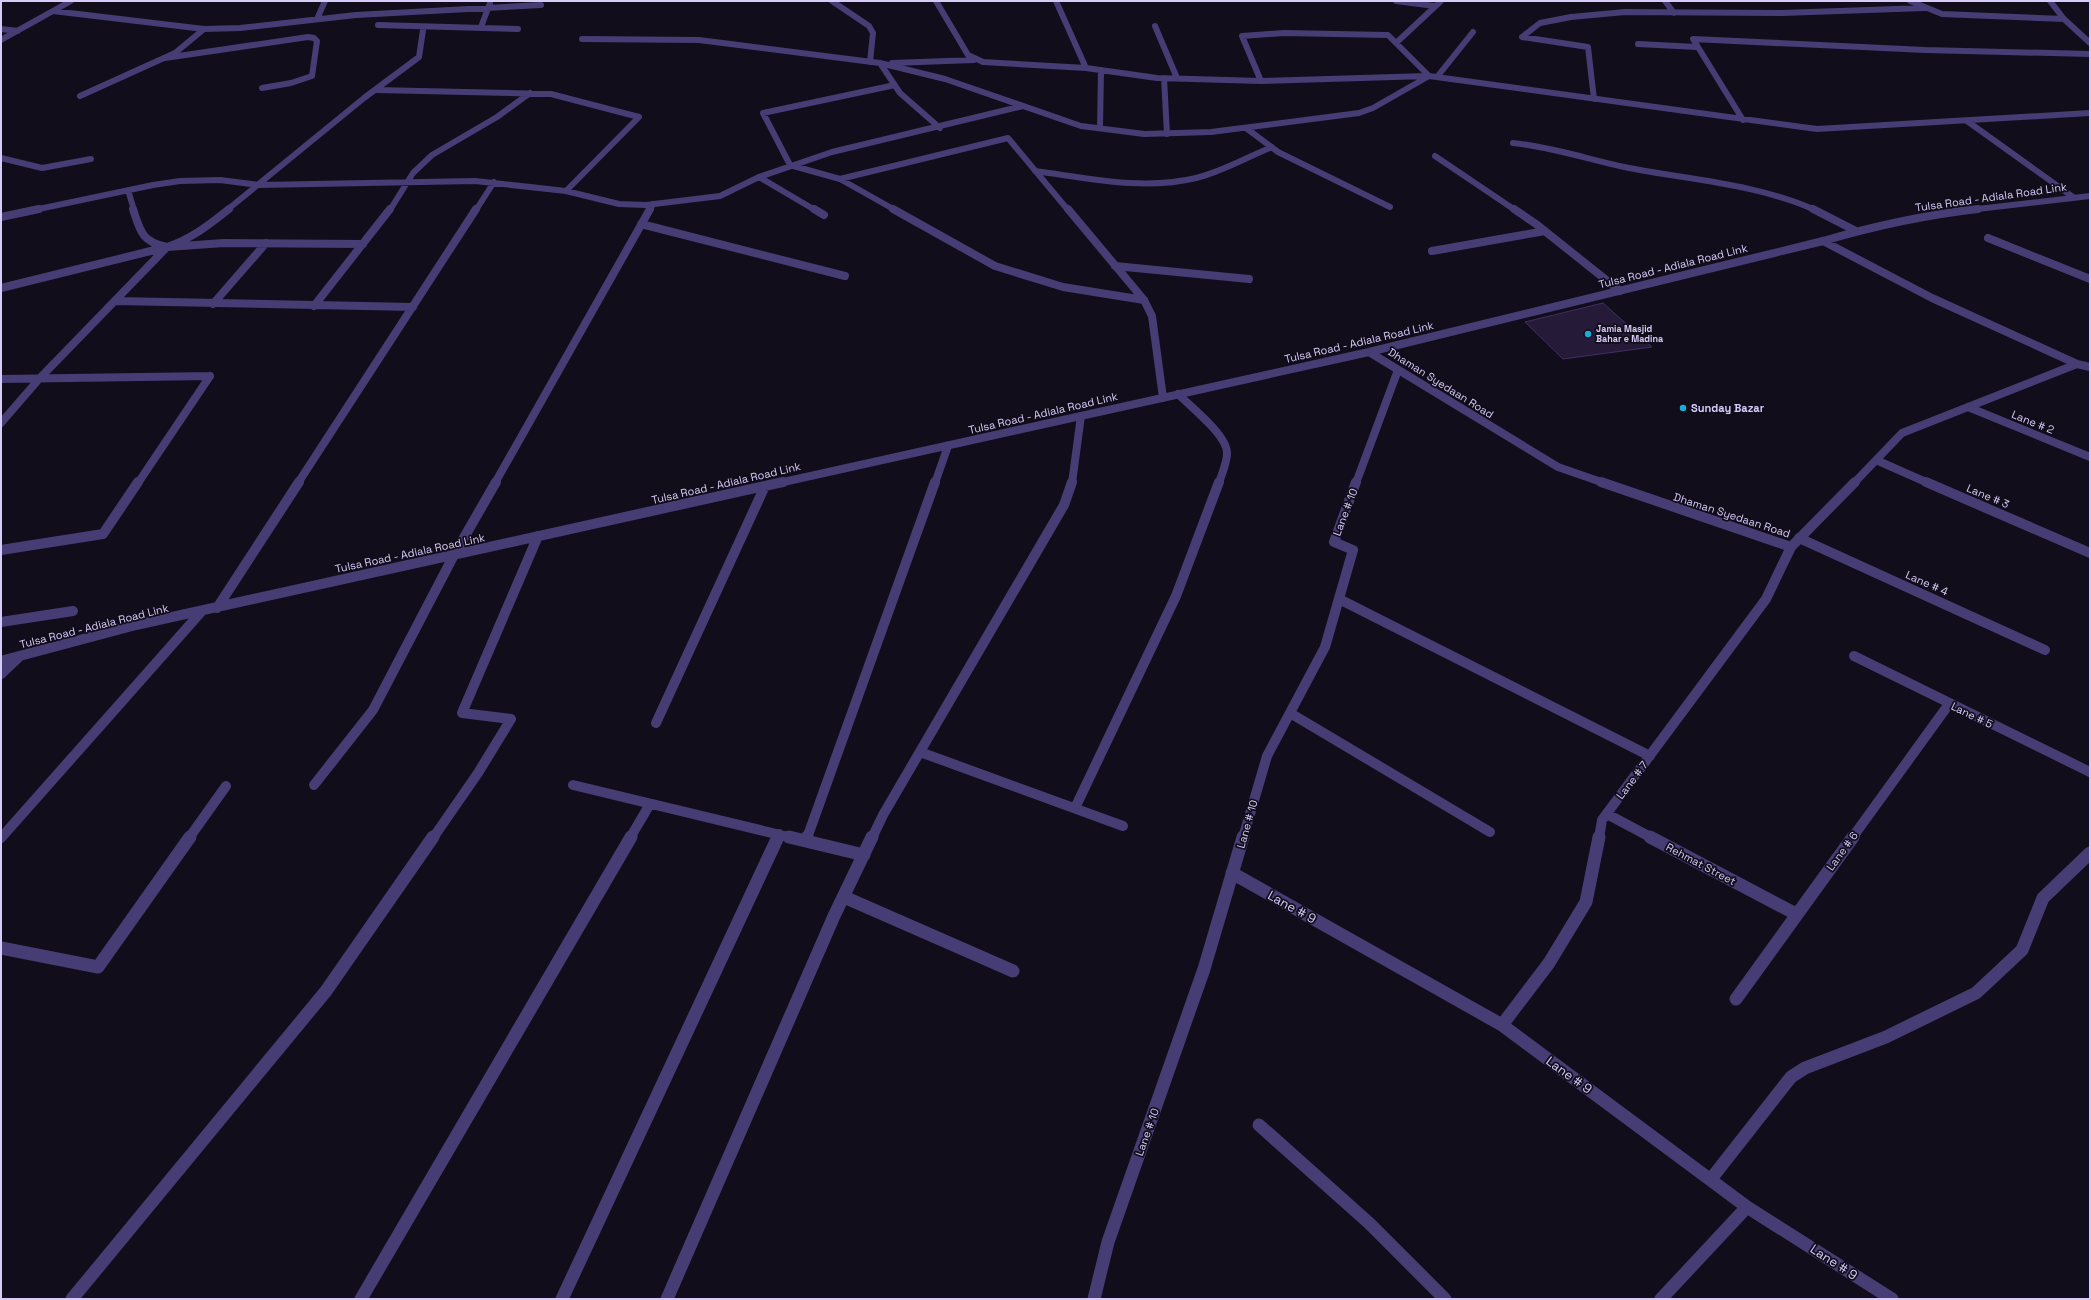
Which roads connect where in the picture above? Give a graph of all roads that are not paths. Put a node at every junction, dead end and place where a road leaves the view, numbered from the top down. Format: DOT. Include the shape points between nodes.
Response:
graph roads {
  1 [pos="71,1"];
  2 [pos="325,1"];
  3 [pos="490,1"];
  4 [pos="936,1"];
  5 [pos="1056,1"];
  6 [pos="1396,1"];
  7 [pos="1441,1"];
  8 [pos="1665,1"];
  9 [pos="1910,1"];
  10 [pos="2050,1"];
  11 [pos="837,2"];
  12 [pos="541,5"];
  13 [pos="1435,6"];
  14 [pos="489,7"];
  15 [pos="1925,8"];
  16 [pos="53,11"];
  17 [pos="1674,13"];
  18 [pos="317,19"];
  19 [pos="2064,19"];
  20 [pos="378,26"];
  21 [pos="1155,26"];
  22 [pos="482,27"];
  23 [pos="1,29"];
  24 [pos="204,29"];
  25 [pos="518,29"];
  26 [pos="423,30"];
  27 [pos="18,31"];
  28 [pos="1473,32"];
  29 [pos="582,39"];
  30 [pos="1,40"];
  31 [pos="1396,43"];
  32 [pos="2090,43"];
  33 [pos="1638,44"];
  34 [pos="1697,47"];
  35 [pos="2090,54"];
  36 [pos="165,58"];
  37 [pos="974,60"];
  38 [pos="870,62"];
  39 [pos="880,63"];
  40 [pos="1086,68"];
  41 [pos="1101,70"];
  42 [pos="1429,76"];
  43 [pos="1437,77"];
  44 [pos="1164,78"];
  45 [pos="1177,78"];
  46 [pos="1261,81"];
  47 [pos="895,85"];
  48 [pos="262,88"];
  49 [pos="376,90"];
  50 [pos="530,93"];
  51 [pos="80,96"];
  52 [pos="1594,99"];
  53 [pos="1023,106"];
  54 [pos="2090,113"];
  55 [pos="1743,120"];
  56 [pos="1967,121"];
  57 [pos="940,128"];
  58 [pos="1100,128"];
  59 [pos="1246,128"];
  60 [pos="1167,134"];
  61 [pos="1513,143"];
  62 [pos="1272,147"];
  63 [pos="1435,156"];
  64 [pos="1,158"];
  65 [pos="91,159"];
  66 [pos="790,165"];
  67 [pos="1036,171"];
  68 [pos="759,177"];
  69 [pos="840,179"];
  70 [pos="409,182"];
  71 [pos="494,182"];
  72 [pos="259,184"];
  73 [pos="128,190"];
  74 [pos="566,191"];
  75 [pos="2090,196"];
  76 [pos="2074,197"];
  77 [pos="652,204"];
  78 [pos="1390,207"];
  79 [pos="824,215"];
  80 [pos="1,217"];
  81 [pos="641,224"];
  82 [pos="1545,231"];
  83 [pos="1856,231"];
  84 [pos="1988,238"];
  85 [pos="1823,241"];
  86 [pos="266,243"];
  87 [pos="363,244"];
  88 [pos="167,247"];
  89 [pos="1432,251"];
  90 [pos="1115,266"];
  91 [pos="845,276"];
  92 [pos="1249,279"];
  93 [pos="2090,279"];
  94 [pos="1,288"];
  95 [pos="1620,290"];
  96 [pos="1144,300"];
  97 [pos="116,301"];
  98 [pos="213,304"];
  99 [pos="314,306"];
  100 [pos="413,307"];
  101 [pos="1369,352"];
  102 [pos="2077,364"];
  103 [pos="2090,368"];
  104 [pos="1398,370"];
  105 [pos="1,379"];
  106 [pos="38,379"];
  107 [pos="1178,394"];
  108 [pos="1163,398"];
  109 [pos="1968,407"];
  110 [pos="1081,416"];
  111 [pos="1,424"];
  112 [pos="948,446"];
  113 [pos="2090,457"];
  114 [pos="1876,460"];
  115 [pos="765,486"];
  116 [pos="538,536"];
  117 [pos="1799,538"];
  118 [pos="1791,547"];
  119 [pos="1,550"];
  120 [pos="2090,553"];
  121 [pos="454,555"];
  122 [pos="1339,599"];
  123 [pos="217,608"];
  124 [pos="73,611"];
  125 [pos="202,611"];
  126 [pos="1,622"];
  127 [pos="2046,650"];
  128 [pos="20,656"];
  129 [pos="1854,656"];
  130 [pos="1,660"];
  131 [pos="1,674"];
  132 [pos="1949,704"];
  133 [pos="1290,713"];
  134 [pos="656,723"];
  135 [pos="920,752"];
  136 [pos="1650,756"];
  137 [pos="2090,772"];
  138 [pos="314,785"];
  139 [pos="573,785"];
  140 [pos="226,786"];
  141 [pos="650,804"];
  142 [pos="1075,808"];
  143 [pos="1606,814"];
  144 [pos="1123,826"];
  145 [pos="1490,832"];
  146 [pos="779,834"];
  147 [pos="1,838"];
  148 [pos="806,841"];
  149 [pos="2090,853"];
  150 [pos="864,855"];
  151 [pos="1232,873"];
  152 [pos="844,897"];
  153 [pos="1796,914"];
  154 [pos="1,948"];
  155 [pos="1013,971"];
  156 [pos="1736,999"];
  157 [pos="1502,1025"];
  158 [pos="1259,1125"];
  159 [pos="1711,1179"];
  160 [pos="1747,1207"];
  161 [pos="72,1299"];
  162 [pos="361,1299"];
  163 [pos="562,1299"];
  164 [pos="667,1299"];
  165 [pos="1094,1299"];
  166 [pos="1445,1299"];
  167 [pos="1661,1299"];
  168 [pos="1892,1299"];
  1 -- 16 [label="street"];
  2 -- 18 [label="street"];
  3 -- 14 [label="street"];
  4 -- 37 [label="street" via="968,56"];
  5 -- 40 [label="street"];
  6 -- 13 [label="street"];
  7 -- 13 [label="street"];
  8 -- 17 [label="street"];
  9 -- 15 [label="street"];
  10 -- 19 [label="street"];
  11 -- 38 [label="street" via="869,26 873,33"];
  12 -- 14 [label="street"];
  13 -- 31 [label="street"];
  14 -- 18 [label="street"];
  14 -- 22 [label="street"];
  15 -- 17 [label="street" via="1790,13"];
  15 -- 19 [label="street" via="1942,14"];
  16 -- 24 [label="street"];
  16 -- 27 [label="street"];
  17 -- 52 [label="street" via="1625,12 1571,17 1540,23 1522,37 1588,46"];
  18 -- 24 [label="street" via="240,28"];
  19 -- 32 [label="street"];
  20 -- 22 [label="street"];
  21 -- 45 [label="street"];
  22 -- 25 [label="street"];
  23 -- 27 [label="street"];
  24 -- 36 [label="street"];
  26 -- 49 [label="street" via="419,57"];
  27 -- 30 [label="street"];
  28 -- 43 [label="street"];
  29 -- 38 [label="street" via="699,40"];
  31 -- 42 [label="street"];
  31 -- 46 [label="street" via="1388,35 1284,33 1242,36"];
  33 -- 34 [label="street"];
  34 -- 35 [label="street" via="1692,40 1694,38 1940,51"];
  34 -- 55 [label="street"];
  36 -- 48 [label="street" via="308,37 317,41 312,76"];
  36 -- 51 [label="street"];
  37 -- 39 [label="street"];
  37 -- 40 [label="street"];
  38 -- 39 [label="street"];
  39 -- 47 [label="street"];
  39 -- 53 [label="street" via="945,79"];
  40 -- 41 [label="street"];
  41 -- 44 [label="street"];
  41 -- 58 [label="street"];
  42 -- 43 [label="street"];
  42 -- 46 [label="street"];
  42 -- 59 [label="street" via="1373,108 1359,113"];
  43 -- 52 [label="street"];
  44 -- 45 [label="street"];
  44 -- 60 [label="street"];
  45 -- 46 [label="street"];
  47 -- 57 [label="street" via="900,93"];
  47 -- 66 [label="street" via="763,113"];
  49 -- 50 [label="street"];
  49 -- 72 [label="street"];
  50 -- 70 [label="street" via="497,118 432,155 413,173"];
  50 -- 74 [label="street" via="551,94 639,118"];
  52 -- 55 [label="street"];
  53 -- 57 [label="street"];
  53 -- 58 [label="street" via="1081,126"];
  54 -- 56 [label="street"];
  55 -- 56 [label="street" via="1817,129"];
  56 -- 76 [label="street"];
  57 -- 66 [label="street" via="832,152"];
  58 -- 60 [label="street" via="1144,134"];
  59 -- 60 [label="street"];
  59 -- 62 [label="street"];
  61 -- 83 [label="street" via="1549,147 1627,168 1764,194 1798,203"];
  62 -- 67 [label="street" via="1196,178 1170,181 1130,183"];
  62 -- 78 [label="street"];
  63 -- 82 [label="street"];
  64 -- 65 [label="street" via="42,168"];
  66 -- 68 [label="street"];
  66 -- 69 [label="street"];
  67 -- 69 [label="street" via="1008,138"];
  67 -- 90 [label="street"];
  68 -- 77 [label="street" via="720,196"];
  68 -- 79 [label="street"];
  69 -- 96 [label="street" via="995,266 1063,287"];
  70 -- 71 [label="street"];
  70 -- 72 [label="street"];
  70 -- 87 [label="street"];
  71 -- 74 [label="street"];
  71 -- 100 [label="street"];
  72 -- 73 [label="street" via="220,180 180,181"];
  72 -- 88 [label="street" via="203,230 179,244"];
  73 -- 80 [label="street"];
  73 -- 88 [label="street" via="136,219 147,239 151,243"];
  74 -- 77 [label="street" via="619,204"];
  75 -- 76 [label="street, Tulsa Road - Adiala Road Link"];
  76 -- 83 [label="street, Tulsa Road - Adiala Road Link" via="1934,214"];
  77 -- 81 [label="street"];
  81 -- 91 [label="street"];
  81 -- 121 [label="street"];
  82 -- 89 [label="street"];
  82 -- 95 [label="street"];
  83 -- 85 [label="street, Tulsa Road - Adiala Road Link"];
  84 -- 93 [label="street"];
  85 -- 95 [label="street, Tulsa Road - Adiala Road Link"];
  85 -- 102 [label="street" via="1932,298"];
  86 -- 87 [label="street"];
  86 -- 88 [label="street"];
  86 -- 98 [label="street"];
  87 -- 99 [label="street"];
  88 -- 94 [label="street"];
  88 -- 97 [label="street"];
  90 -- 92 [label="street"];
  90 -- 96 [label="street"];
  95 -- 101 [label="street, Tulsa Road - Adiala Road Link"];
  96 -- 108 [label="street" via="1152,316"];
  97 -- 98 [label="street"];
  97 -- 106 [label="street"];
  98 -- 99 [label="street"];
  99 -- 100 [label="street"];
  100 -- 123 [label="street"];
  101 -- 104 [label="street, Dhaman Syedaan Road"];
  101 -- 107 [label="street, Tulsa Road - Adiala Road Link"];
  102 -- 103 [label="street"];
  102 -- 109 [label="street, Dhaman Syedaan Road"];
  104 -- 118 [label="street, Dhaman Syedaan Road" via="1558,467"];
  104 -- 122 [label="street, Lane # 10" via="1334,542 1353,550"];
  105 -- 106 [label="street"];
  106 -- 111 [label="street"];
  106 -- 119 [label="street" via="210,376 103,534"];
  107 -- 108 [label="street, Tulsa Road - Adiala Road Link"];
  107 -- 142 [label="street" via="1222,438 1227,451 1226,463 1176,596"];
  108 -- 110 [label="street, Tulsa Road - Adiala Road Link"];
  109 -- 113 [label="street, Lane # 2"];
  109 -- 114 [label="street, Dhaman Syedaan Road" via="1902,433"];
  110 -- 112 [label="street, Tulsa Road - Adiala Road Link"];
  110 -- 135 [label="street" via="1074,476 1064,505"];
  112 -- 115 [label="street, Tulsa Road - Adiala Road Link"];
  112 -- 148 [label="street"];
  114 -- 117 [label="street, Dhaman Syedaan Road"];
  114 -- 120 [label="street, Lane # 3"];
  115 -- 116 [label="street, Tulsa Road - Adiala Road Link"];
  115 -- 134 [label="street"];
  116 -- 121 [label="street, Tulsa Road - Adiala Road Link"];
  116 -- 161 [label="street" via="462,714 511,719 478,773 326,991"];
  117 -- 118 [label="street, Dhaman Syedaan Road"];
  117 -- 127 [label="street, Lane # 4"];
  118 -- 136 [label="street, Lane # 7" via="1766,599"];
  121 -- 123 [label="street, Tulsa Road - Adiala Road Link"];
  121 -- 138 [label="street" via="373,710"];
  122 -- 133 [label="street, Lane # 10" via="1325,647"];
  122 -- 136 [label="street"];
  123 -- 125 [label="street, Tulsa Road - Adiala Road Link"];
  124 -- 126 [label="street"];
  125 -- 128 [label="street, Tulsa Road - Adiala Road Link" via="136,625"];
  125 -- 147 [label="street"];
  128 -- 130 [label="street, Tulsa Road - Adiala Road Link"];
  128 -- 131 [label="street"];
  129 -- 132 [label="street, Lane # 5"];
  132 -- 137 [label="street, Lane # 5"];
  132 -- 153 [label="street, Lane # 6"];
  133 -- 145 [label="street"];
  133 -- 151 [label="street, Lane # 10" via="1267,756"];
  135 -- 142 [label="street"];
  135 -- 150 [label="street" via="883,815"];
  136 -- 143 [label="street, Lane # 7"];
  139 -- 141 [label="street"];
  140 -- 154 [label="street" via="98,967"];
  141 -- 146 [label="street"];
  141 -- 162 [label="street"];
  142 -- 144 [label="street"];
  143 -- 153 [label="street, Rehmat Street"];
  143 -- 157 [label="street, Lane # 7" via="1602,820 1586,902 1549,963"];
  146 -- 148 [label="street"];
  146 -- 163 [label="street"];
  148 -- 150 [label="street"];
  149 -- 159 [label="street" via="2042,898 2022,950 1976,993 1886,1037 1805,1068 1791,1077"];
  150 -- 152 [label="street"];
  151 -- 157 [label="street, Lane # 9"];
  151 -- 165 [label="street, Lane # 10" via="1204,969 1108,1242"];
  152 -- 155 [label="street"];
  152 -- 164 [label="street"];
  153 -- 156 [label="street, Lane # 6"];
  157 -- 159 [label="street, Lane # 9"];
  158 -- 166 [label="street" via="1370,1223"];
  159 -- 160 [label="street, Lane # 9"];
  160 -- 167 [label="street"];
  160 -- 168 [label="street, Lane # 9"];
}
